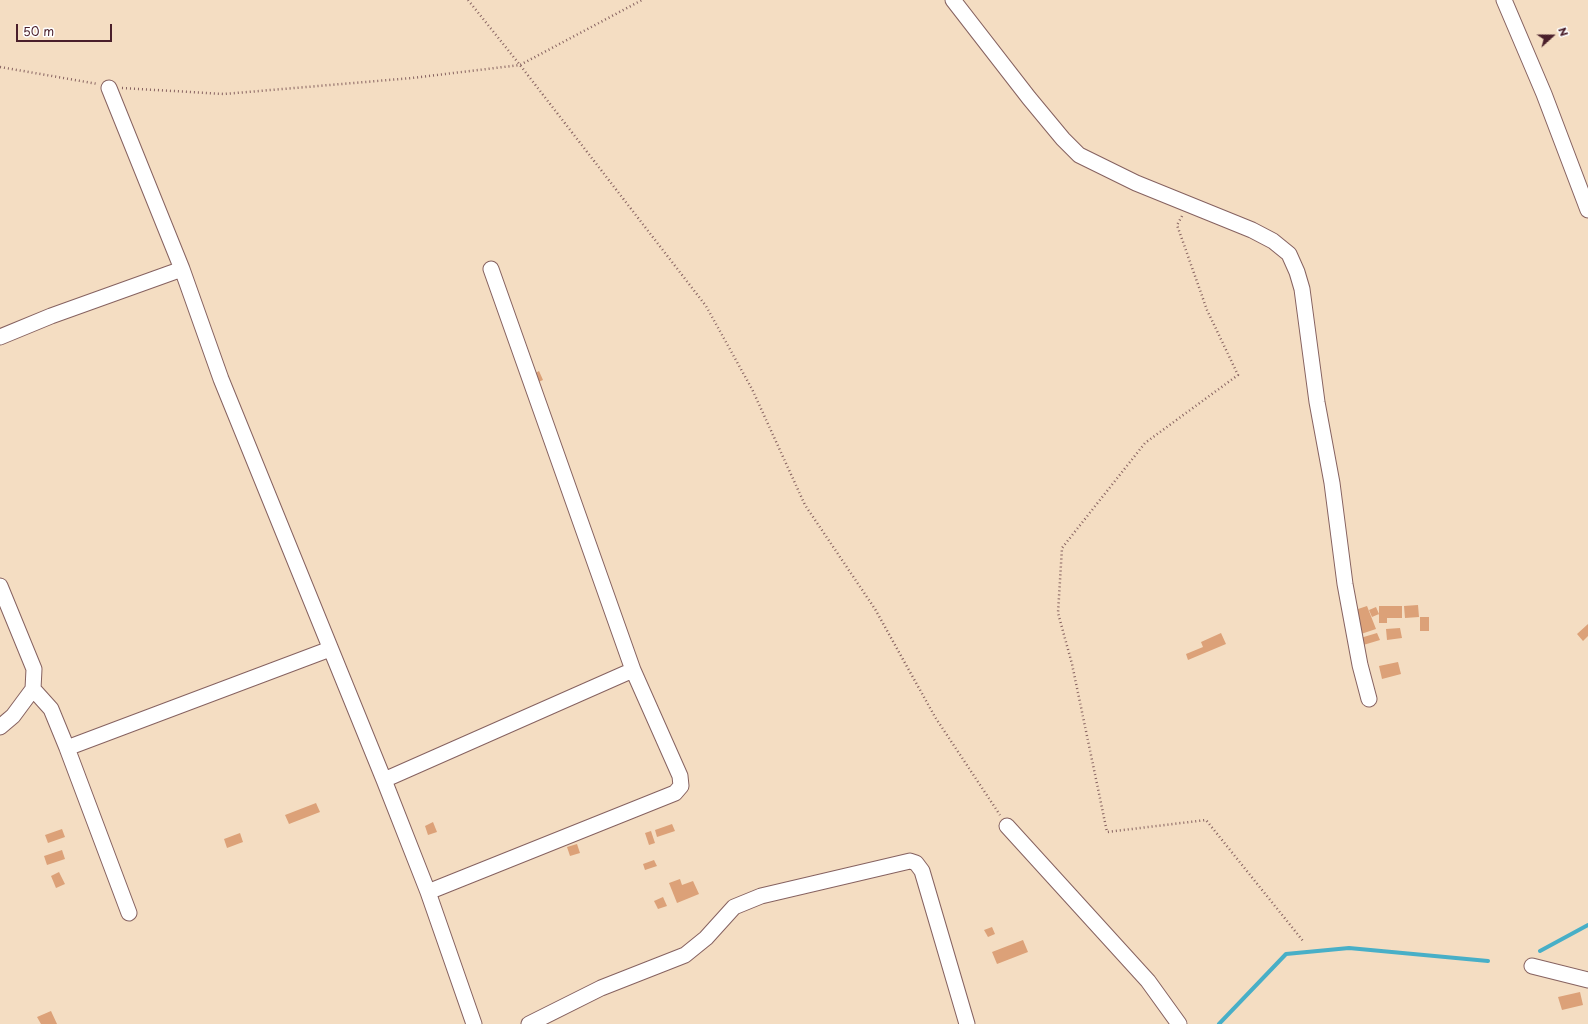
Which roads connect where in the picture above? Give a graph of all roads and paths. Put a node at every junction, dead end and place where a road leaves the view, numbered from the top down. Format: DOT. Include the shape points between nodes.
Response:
graph roads {
  1 [pos="468,0"];
  2 [pos="642,0"];
  3 [pos="953,0"];
  4 [pos="1504,0"];
  5 [pos="520,65"];
  6 [pos="0,67"];
  7 [pos="109,88"];
  8 [pos="1188,204"];
  9 [pos="1588,210"];
  10 [pos="182,269"];
  11 [pos="491,269"];
  12 [pos="0,337"];
  13 [pos="0,586"];
  14 [pos="330,649"];
  15 [pos="633,670"];
  16 [pos="32,690"];
  17 [pos="1369,699"];
  18 [pos="0,727"];
  19 [pos="67,748"];
  20 [pos="384,780"];
  21 [pos="1007,826"];
  22 [pos="428,892"];
  23 [pos="128,913"];
  24 [pos="1303,941"];
  25 [pos="1532,966"];
  26 [pos="1588,980"];
  27 [pos="474,1024"];
  28 [pos="529,1024"];
  29 [pos="967,1024"];
  30 [pos="1179,1024"];
  1 -- 5 [label="path"];
  2 -- 5 [label="path"];
  3 -- 8 [label="street" via="1028,98 1079,155 1136,183"];
  4 -- 9 [label="street" via="1544,94"];
  5 -- 7 [label="path" via="412,78 224,94"];
  5 -- 21 [label="path" via="706,306 752,389 805,505 875,609 935,717"];
  6 -- 7 [label="path" via="87,81"];
  7 -- 10 [label="street"];
  8 -- 17 [label="street" via="1273,241 1289,254 1297,272 1302,289 1317,402 1332,483 1345,584"];
  8 -- 24 [label="path" via="1177,225 1207,310 1238,375 1145,443 1062,548 1058,613 1072,664 1107,832 1206,820"];
  10 -- 12 [label="street"];
  10 -- 14 [label="street" via="221,379"];
  11 -- 15 [label="street"];
  13 -- 16 [label="street" via="34,669"];
  14 -- 19 [label="street"];
  14 -- 20 [label="street"];
  15 -- 20 [label="street"];
  15 -- 22 [label="street" via="680,776 681,786 675,793"];
  16 -- 18 [label="street" via="13,716"];
  16 -- 19 [label="street" via="51,708"];
  19 -- 23 [label="street"];
  20 -- 22 [label="street"];
  21 -- 30 [label="street" via="1148,981"];
  22 -- 27 [label="street"];
  25 -- 26 [label="street"];
  28 -- 29 [label="street" via="601,988 685,955 706,938 734,907 761,896 910,861 916,863 922,871"];
}
